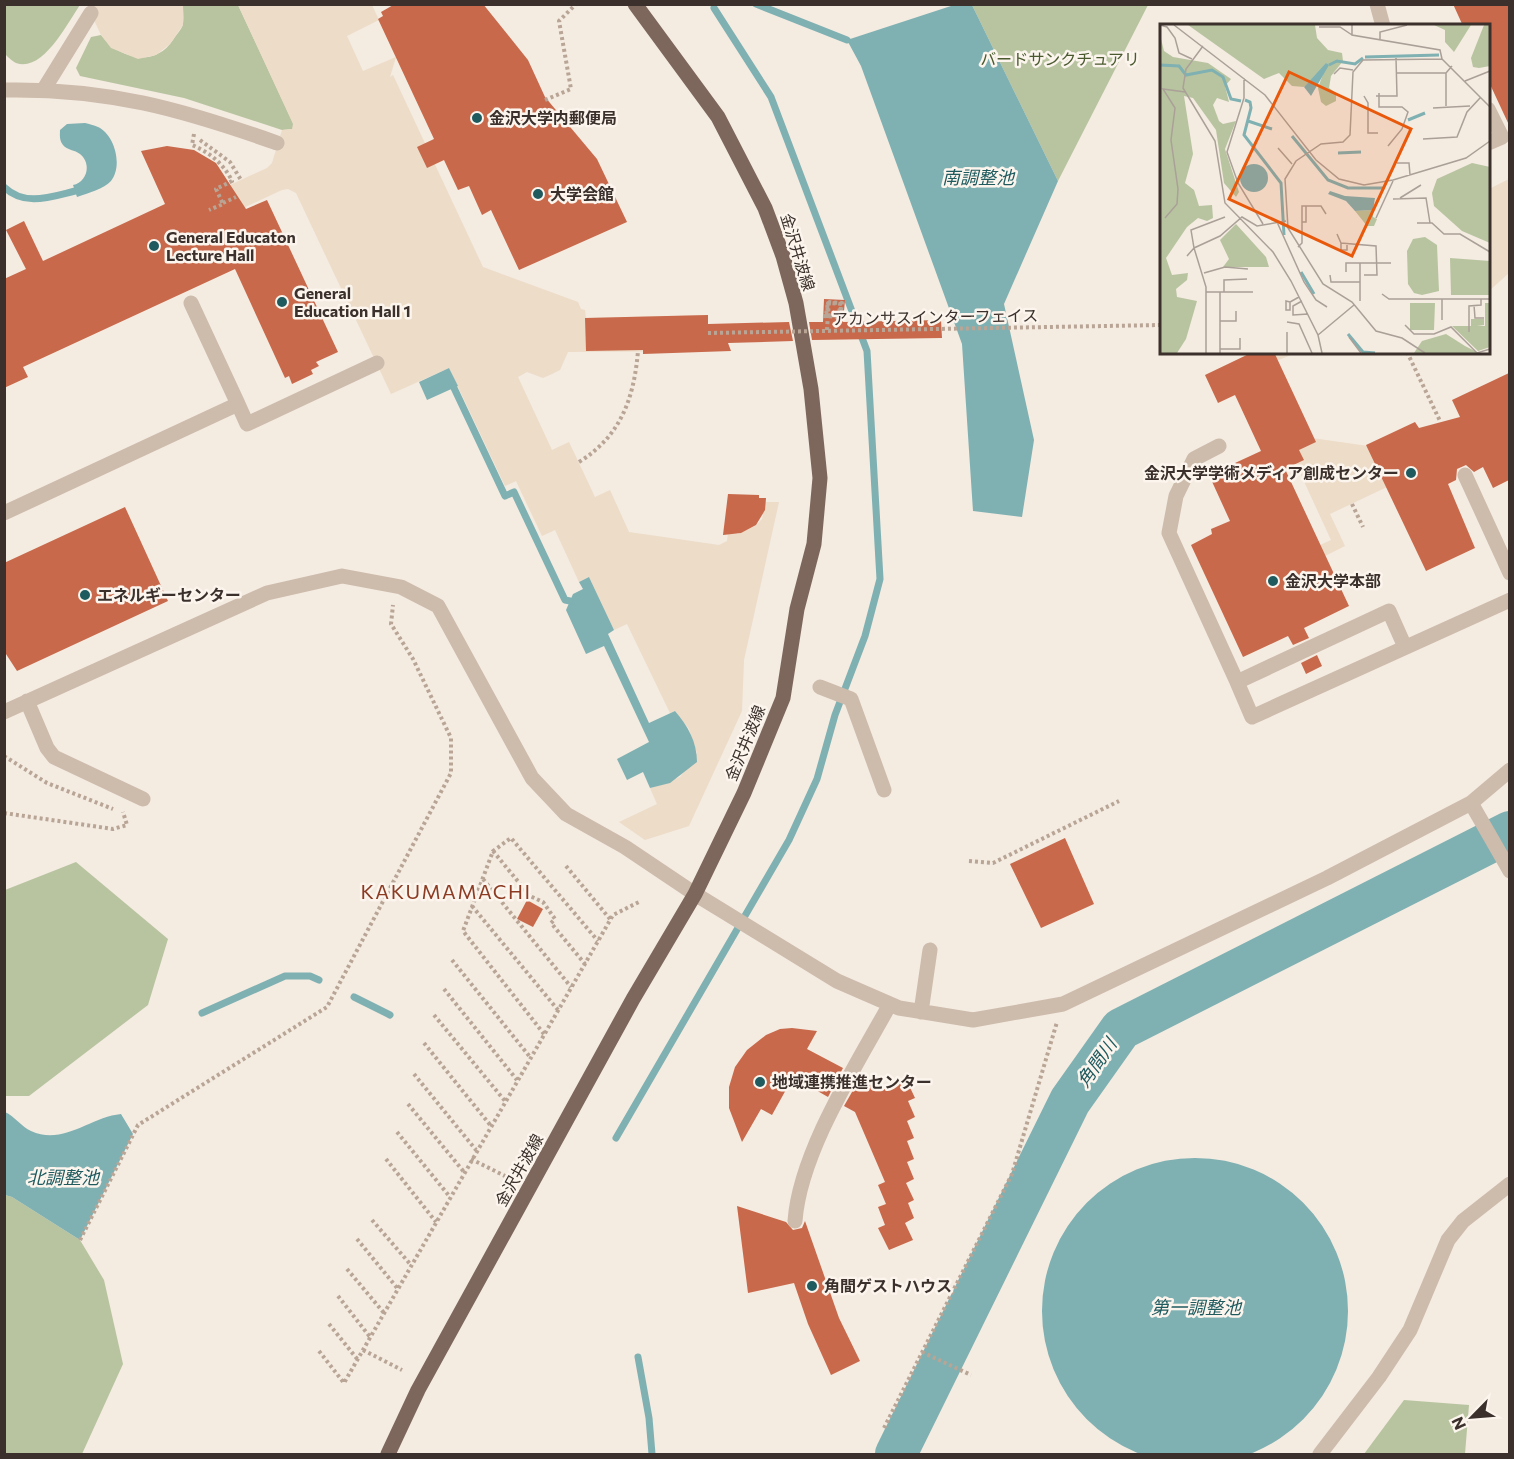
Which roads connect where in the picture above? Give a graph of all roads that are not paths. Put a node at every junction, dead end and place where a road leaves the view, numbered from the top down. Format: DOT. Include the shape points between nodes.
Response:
graph roads {
  1 [pos="635,4"];
  2 [pos="1377,4"];
  3 [pos="91,13"];
  4 [pos="1382,24"];
  5 [pos="44,89"];
  6 [pos="4,90"];
  7 [pos="1490,113"];
  8 [pos="277,143"];
  9 [pos="1490,143"];
  10 [pos="191,303"];
  11 [pos="377,363"];
  12 [pos="238,404"];
  13 [pos="1219,446"];
  14 [pos="1465,475"];
  15 [pos="4,513"];
  16 [pos="1509,573"];
  17 [pos="1509,600"];
  18 [pos="1405,647"];
  19 [pos="1237,682"];
  20 [pos="824,688"];
  21 [pos="27,701"];
  22 [pos="4,712"];
  23 [pos="1509,771"];
  24 [pos="884,790"];
  25 [pos="143,799"];
  26 [pos="1471,803"];
  27 [pos="1507,868"];
  28 [pos="695,894"];
  29 [pos="930,950"];
  30 [pos="890,1004"];
  31 [pos="921,1012"];
  32 [pos="1509,1185"];
  33 [pos="795,1221"];
  34 [pos="388,1455"];
  35 [pos="1320,1455"];
  1 -- 28 [label="main road, 金沢井波線" via="718,117 765,208 796,303 811,388 820,477 814,544 797,609 783,698 744,793"];
  2 -- 4 [label="street"];
  3 -- 5 [label="street"];
  5 -- 6 [label="street"];
  5 -- 8 [label="street" via="133,99"];
  7 -- 9 [label="street" via="1502,137"];
  10 -- 12 [label="street"];
  11 -- 12 [label="street" via="247,424"];
  12 -- 15 [label="street"];
  13 -- 19 [label="street" via="1194,459 1176,496 1169,533"];
  14 -- 16 [label="street"];
  17 -- 18 [label="street"];
  18 -- 19 [label="street" via="1252,717"];
  18 -- 19 [label="street" via="1389,611"];
  20 -- 24 [label="street" via="851,699"];
  21 -- 22 [label="street"];
  21 -- 25 [label="street" via="54,757"];
  21 -- 28 [label="street" via="267,593 342,576 394,586 438,606 532,778 566,814 625,847"];
  23 -- 26 [label="street"];
  26 -- 27 [label="street"];
  26 -- 31 [label="street" via="1327,878 1063,1004 973,1020"];
  28 -- 30 [label="street" via="837,981"];
  28 -- 34 [label="main road, 金沢井波線" via="429,1369"];
  29 -- 31 [label="street"];
  30 -- 31 [label="street"];
  30 -- 33 [label="street" via="809,1159"];
  32 -- 35 [label="street" via="1463,1221 1448,1240 1410,1330"];
}
